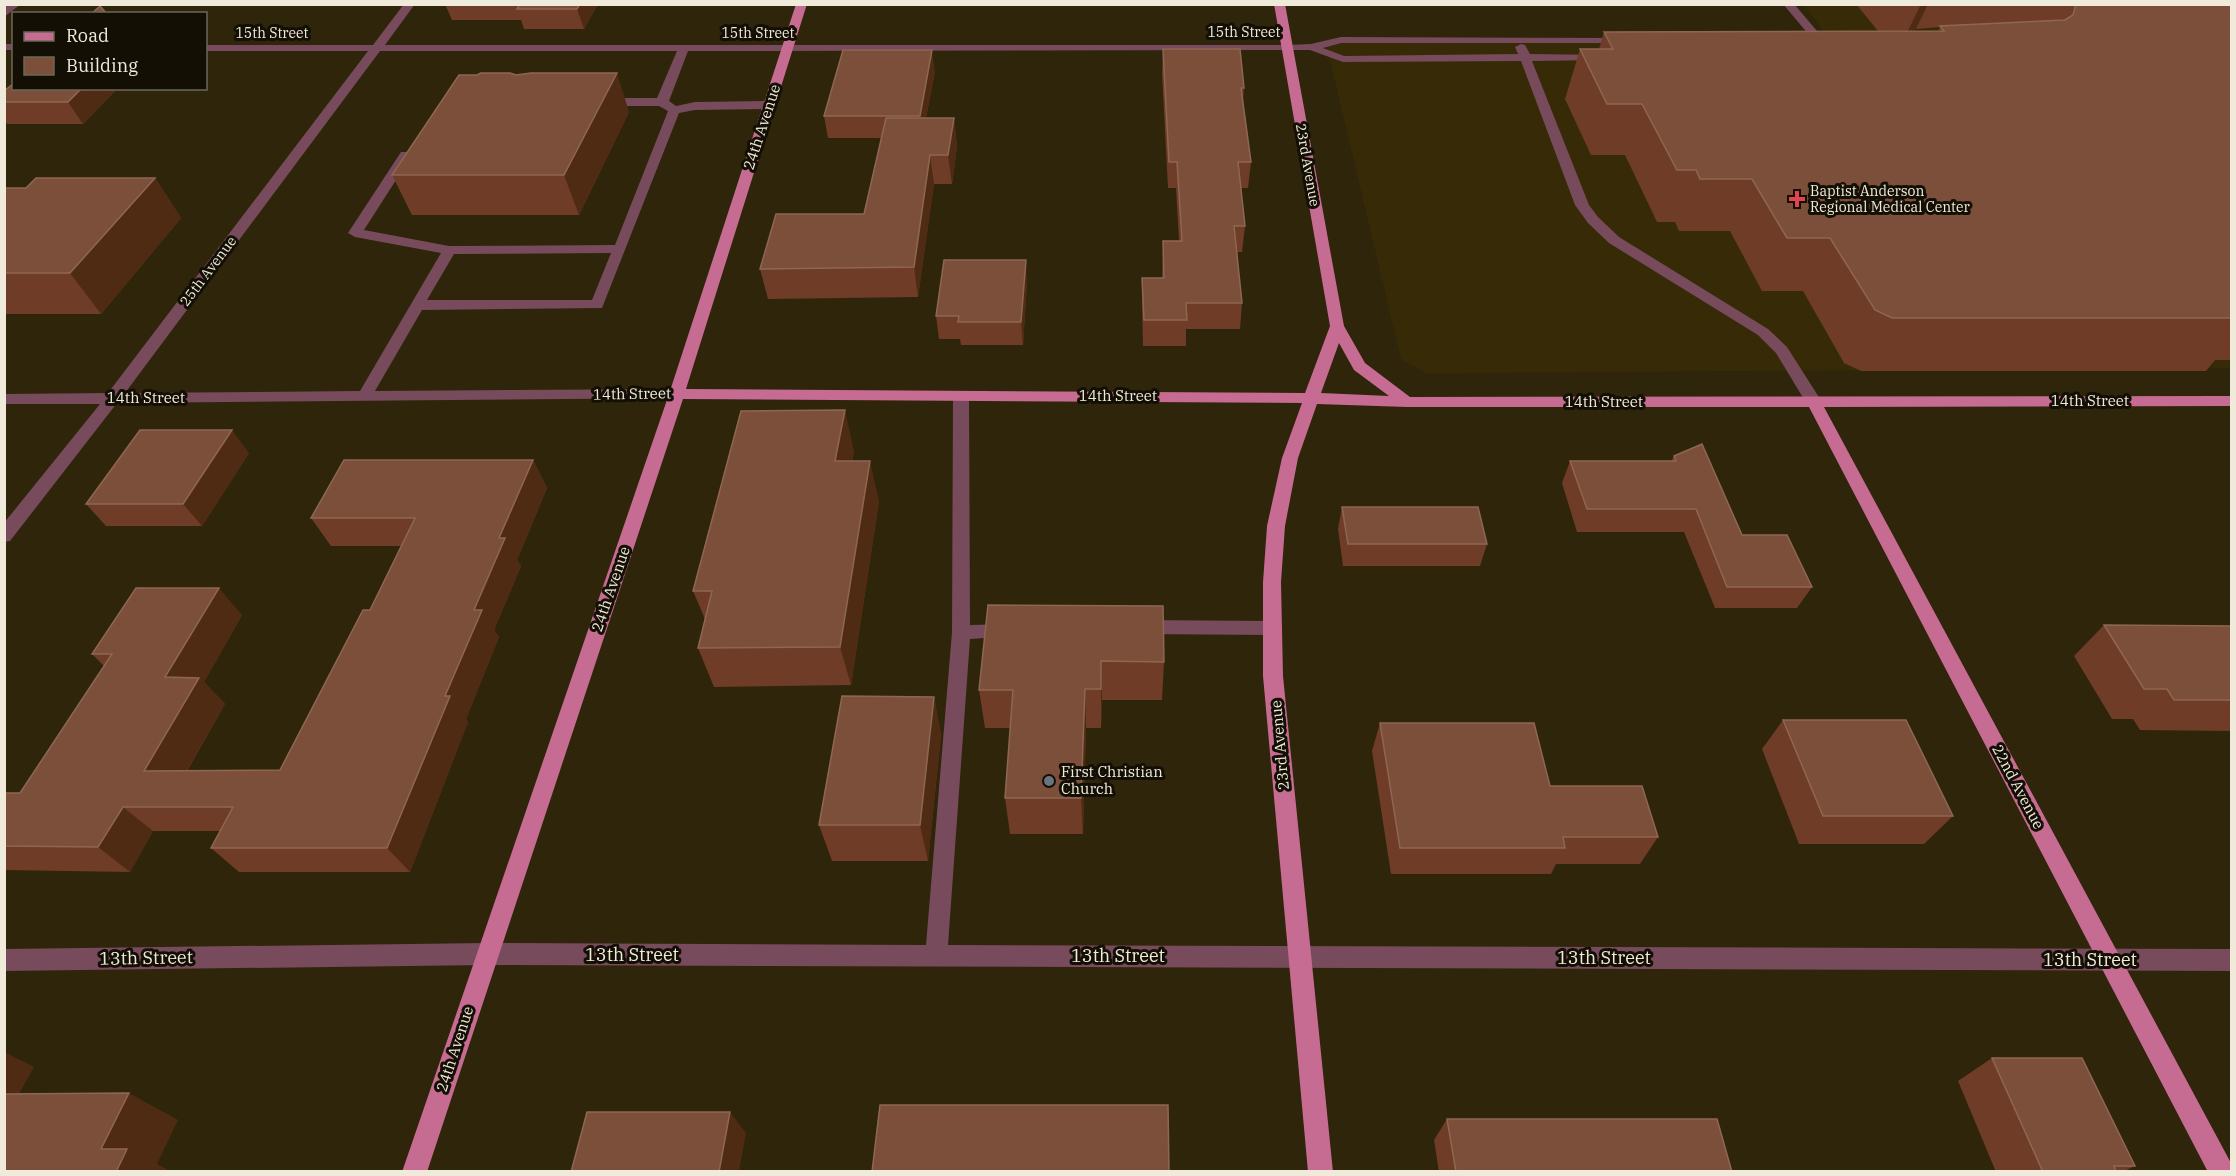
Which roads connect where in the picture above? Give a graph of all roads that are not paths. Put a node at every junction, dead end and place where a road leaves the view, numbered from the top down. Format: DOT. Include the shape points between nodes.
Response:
graph roads {
  1 [pos="16,4"];
  2 [pos="410,4"];
  3 [pos="802,4"];
  4 [pos="1279,4"];
  5 [pos="1788,4"];
  6 [pos="4,14"];
  7 [pos="1518,40"];
  8 [pos="1634,40"];
  9 [pos="1818,41"];
  10 [pos="1311,47"];
  11 [pos="207,48"];
  12 [pos="684,48"];
  13 [pos="787,48"];
  14 [pos="1287,48"];
  15 [pos="376,49"];
  16 [pos="1616,56"];
  17 [pos="1525,57"];
  18 [pos="586,101"];
  19 [pos="663,102"];
  20 [pos="769,105"];
  21 [pos="674,110"];
  22 [pos="412,147"];
  23 [pos="620,249"];
  24 [pos="449,250"];
  25 [pos="417,305"];
  26 [pos="1338,326"];
  27 [pos="677,394"];
  28 [pos="961,396"];
  29 [pos="364,397"];
  30 [pos="1311,398"];
  31 [pos="4,399"];
  32 [pos="112,399"];
  33 [pos="2232,401"];
  34 [pos="1407,402"];
  35 [pos="1814,402"];
  36 [pos="4,536"];
  37 [pos="1123,627"];
  38 [pos="1272,628"];
  39 [pos="1030,630"];
  40 [pos="960,632"];
  41 [pos="486,954"];
  42 [pos="936,955"];
  43 [pos="1300,956"];
  44 [pos="4,960"];
  45 [pos="2109,960"];
  46 [pos="2232,960"];
  47 [pos="414,1172"];
  48 [pos="1321,1172"];
  49 [pos="2222,1172"];
  1 -- 6 [label="street"];
  2 -- 15 [label="street, 25th Avenue"];
  3 -- 13 [label="main road, 24th Avenue"];
  4 -- 14 [label="main road, 23rd Avenue"];
  5 -- 9 [label="street"];
  7 -- 8 [label="street, 15th Street"];
  7 -- 10 [label="street, 15th Street" via="1341,40"];
  7 -- 17 [label="street"];
  10 -- 14 [label="street, 15th Street"];
  10 -- 17 [label="street, 15th Street" via="1343,59"];
  11 -- 15 [label="street, 15th Street"];
  12 -- 13 [label="street, 15th Street"];
  12 -- 15 [label="street, 15th Street"];
  12 -- 19 [label="street"];
  13 -- 14 [label="street, 15th Street"];
  13 -- 20 [label="main road, 24th Avenue"];
  14 -- 26 [label="main road, 23rd Avenue"];
  15 -- 32 [label="street, 25th Avenue"];
  16 -- 17 [label="street, 15th Street"];
  17 -- 35 [label="street" via="1582,205 1593,220 1614,240 1762,332 1782,350"];
  18 -- 19 [label="street"];
  19 -- 21 [label="street"];
  20 -- 21 [label="street" via="695,105"];
  20 -- 27 [label="main road, 24th Avenue"];
  21 -- 23 [label="street"];
  22 -- 24 [label="street" via="355,233"];
  23 -- 24 [label="street"];
  23 -- 25 [label="street" via="597,305"];
  24 -- 25 [label="street"];
  25 -- 29 [label="street"];
  26 -- 30 [label="main road, 23rd Avenue"];
  26 -- 34 [label="main road, 23rd Avenue" via="1359,366"];
  27 -- 28 [label="main road, 14th Street"];
  27 -- 29 [label="street, 14th Street"];
  27 -- 41 [label="main road, 24th Avenue"];
  28 -- 30 [label="main road, 14th Street"];
  28 -- 40 [label="street"];
  29 -- 32 [label="street, 14th Street"];
  30 -- 34 [label="main road, 14th Street"];
  30 -- 38 [label="main road, 23rd Avenue" via="1290,458 1276,526"];
  31 -- 32 [label="street, 14th Street"];
  32 -- 36 [label="street, 25th Avenue"];
  33 -- 35 [label="main road, 14th Street"];
  34 -- 35 [label="main road, 14th Street"];
  35 -- 45 [label="main road, 22nd Avenue"];
  37 -- 38 [label="street"];
  38 -- 43 [label="main road, 23rd Avenue"];
  39 -- 40 [label="street"];
  40 -- 42 [label="street"];
  41 -- 42 [label="street, 13th Street"];
  41 -- 44 [label="street, 13th Street"];
  41 -- 47 [label="main road, 24th Avenue"];
  42 -- 43 [label="street, 13th Street"];
  43 -- 45 [label="street, 13th Street"];
  43 -- 48 [label="main road, 23rd Avenue"];
  45 -- 46 [label="street, 13th Street"];
  45 -- 49 [label="main road, 22nd Avenue"];
}
